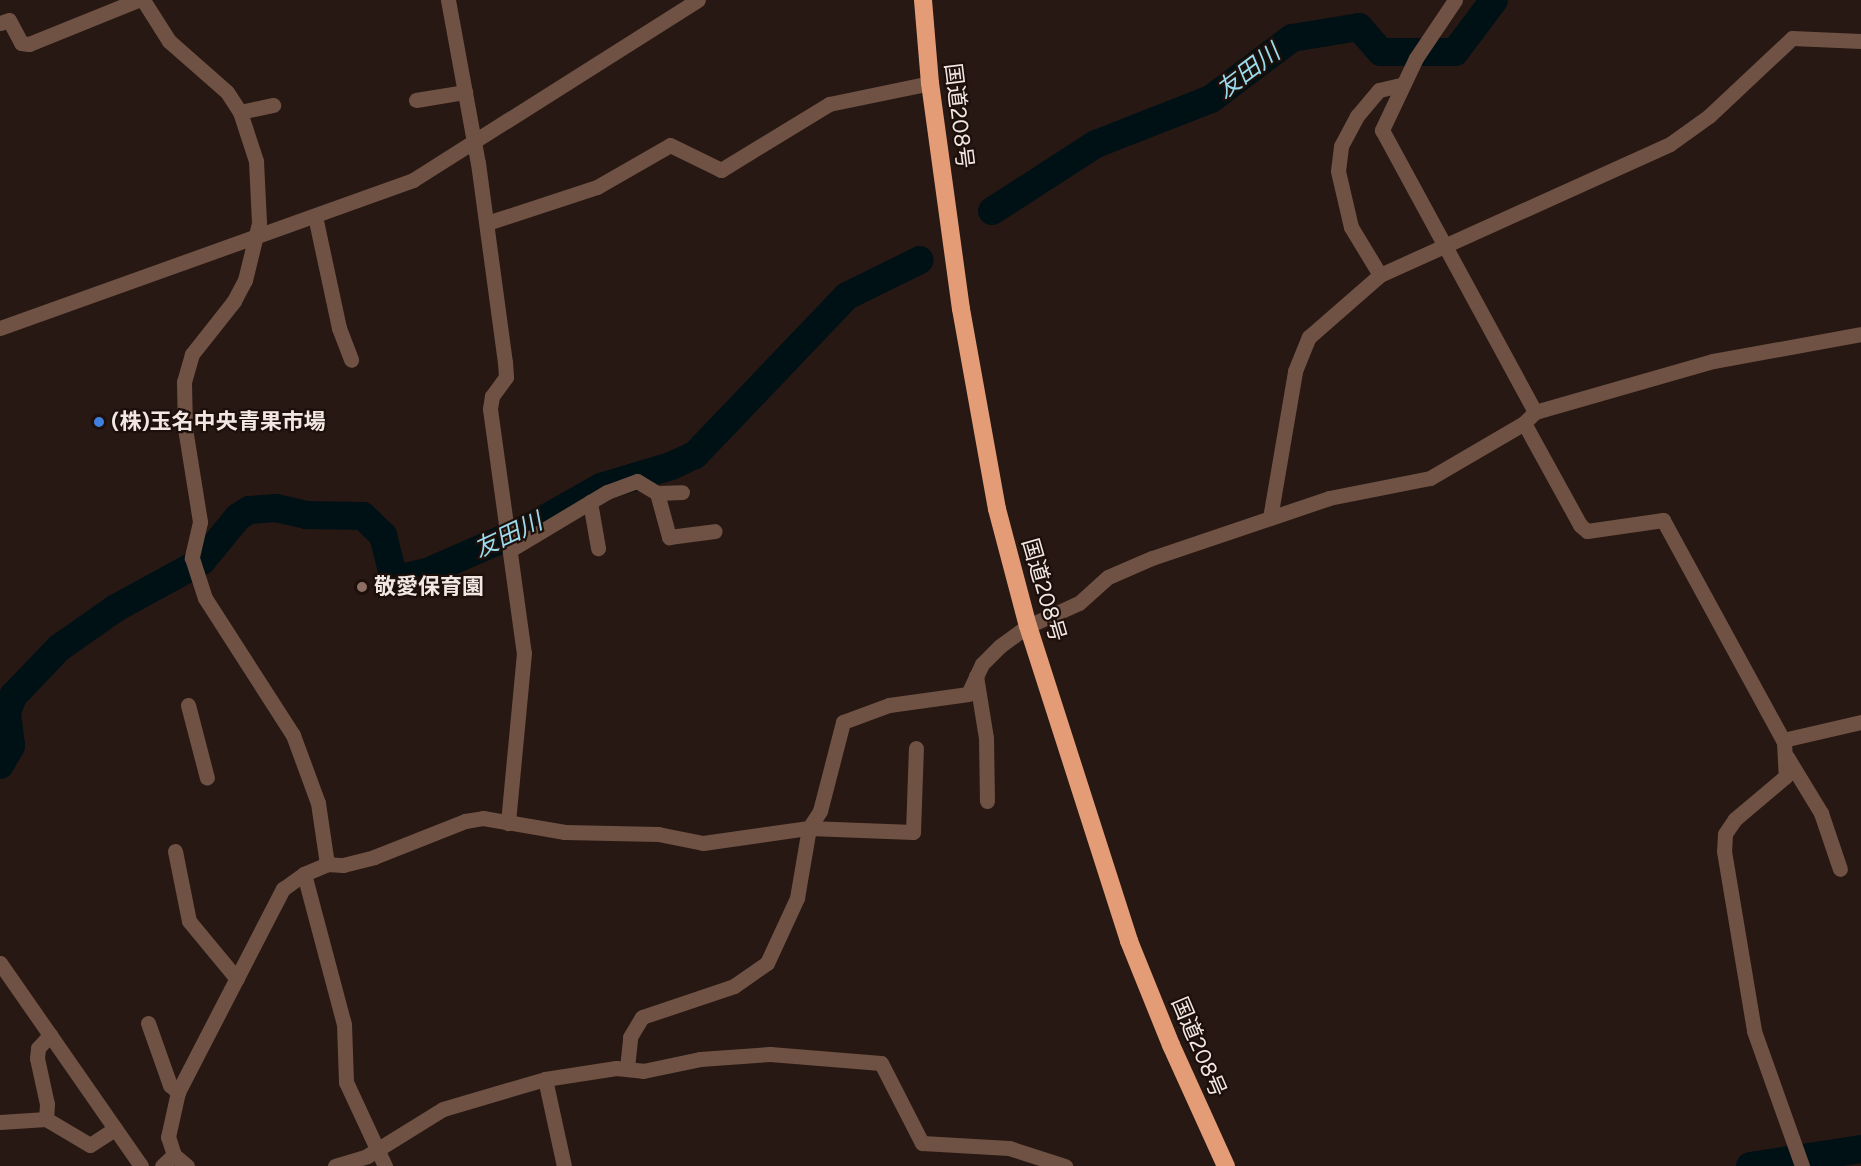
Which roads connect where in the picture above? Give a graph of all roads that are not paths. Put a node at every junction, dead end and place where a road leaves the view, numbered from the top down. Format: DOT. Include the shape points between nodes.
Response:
graph roads {
  1 [pos="138,0"];
  2 [pos="143,0"];
  3 [pos="448,0"];
  4 [pos="698,0"];
  5 [pos="923,0"];
  6 [pos="1455,0"];
  7 [pos="0,23"];
  8 [pos="1861,41"];
  9 [pos="930,83"];
  10 [pos="1401,85"];
  11 [pos="465,92"];
  12 [pos="416,101"];
  13 [pos="273,105"];
  14 [pos="240,112"];
  15 [pos="474,142"];
  16 [pos="315,216"];
  17 [pos="488,223"];
  18 [pos="257,236"];
  19 [pos="1446,246"];
  20 [pos="1380,275"];
  21 [pos="0,328"];
  22 [pos="1861,334"];
  23 [pos="351,360"];
  24 [pos="1530,417"];
  25 [pos="682,492"];
  26 [pos="657,493"];
  27 [pos="590,502"];
  28 [pos="1270,518"];
  29 [pos="715,531"];
  30 [pos="509,547"];
  31 [pos="598,548"];
  32 [pos="1028,626"];
  33 [pos="976,676"];
  34 [pos="188,705"];
  35 [pos="1861,722"];
  36 [pos="1783,740"];
  37 [pos="916,748"];
  38 [pos="1787,757"];
  39 [pos="207,778"];
  40 [pos="987,801"];
  41 [pos="508,823"];
  42 [pos="809,828"];
  43 [pos="175,851"];
  44 [pos="327,864"];
  45 [pos="1840,869"];
  46 [pos="304,874"];
  47 [pos="0,963"];
  48 [pos="237,978"];
  49 [pos="148,1023"];
  50 [pos="50,1035"];
  51 [pos="627,1068"];
  52 [pos="545,1079"];
  53 [pos="178,1092"];
  54 [pos="46,1119"];
  55 [pos="0,1122"];
  56 [pos="115,1130"];
  57 [pos="377,1151"];
  58 [pos="174,1155"];
  59 [pos="1802,1161"];
  60 [pos="141,1166"];
  61 [pos="162,1166"];
  62 [pos="187,1166"];
  63 [pos="336,1166"];
  64 [pos="385,1166"];
  65 [pos="564,1166"];
  66 [pos="1065,1166"];
  67 [pos="1226,1166"];
  1 -- 7 [label="street" via="29,44 21,43 9,20"];
  2 -- 14 [label="street" via="169,41 227,92"];
  3 -- 11 [label="street"];
  4 -- 15 [label="street"];
  5 -- 9 [label="highway, 国道208号"];
  6 -- 10 [label="street"];
  8 -- 19 [label="street" via="1792,38 1709,116 1670,144"];
  9 -- 17 [label="street" via="829,104 721,170 670,145 597,188"];
  9 -- 32 [label="highway, 国道208号" via="961,309 990,474"];
  10 -- 19 [label="street" via="1382,130"];
  10 -- 20 [label="street" via="1379,90 1357,117 1341,146 1338,171 1351,227"];
  11 -- 12 [label="street"];
  11 -- 15 [label="street"];
  13 -- 14 [label="street"];
  14 -- 18 [label="street" via="256,161"];
  15 -- 16 [label="street" via="413,180"];
  15 -- 17 [label="street"];
  16 -- 18 [label="street"];
  16 -- 23 [label="street" via="339,328"];
  17 -- 30 [label="street" via="506,378 492,396 490,409"];
  18 -- 21 [label="street"];
  18 -- 44 [label="street" via="250,250 245,280 234,302 192,354 185,375 185,428 200,522 193,564 205,598 293,735 318,803"];
  19 -- 20 [label="street"];
  19 -- 24 [label="street"];
  20 -- 28 [label="street" via="1309,337 1295,371"];
  22 -- 24 [label="street" via="1713,361"];
  24 -- 28 [label="street" via="1430,478 1350,493"];
  24 -- 36 [label="street" via="1580,525 1587,531 1663,520"];
  25 -- 26 [label="street"];
  26 -- 27 [label="street" via="637,481"];
  26 -- 29 [label="street" via="669,537"];
  27 -- 30 [label="street"];
  27 -- 31 [label="street"];
  28 -- 32 [label="street" via="1108,577 1079,603"];
  30 -- 41 [label="street" via="524,653"];
  32 -- 33 [label="street" via="982,663"];
  32 -- 67 [label="highway, 国道208号" via="1129,941"];
  33 -- 40 [label="street" via="987,749"];
  33 -- 42 [label="street" via="968,694 889,705 843,722 820,811"];
  34 -- 39 [label="street"];
  35 -- 36 [label="street"];
  36 -- 38 [label="street"];
  37 -- 42 [label="street" via="913,832"];
  38 -- 45 [label="street" via="1821,813"];
  38 -- 59 [label="street" via="1786,776 1735,819 1725,834 1724,851 1754,1031"];
  41 -- 42 [label="street" via="566,832 658,834 717,844"];
  41 -- 44 [label="street" via="483,818 465,821 374,857 343,865"];
  42 -- 51 [label="street" via="797,898 766,963 734,986 642,1017 630,1037"];
  43 -- 48 [label="street" via="189,921"];
  44 -- 46 [label="street"];
  46 -- 48 [label="street" via="283,889"];
  46 -- 57 [label="street" via="344,1024 346,1082"];
  47 -- 50 [label="street"];
  48 -- 53 [label="street"];
  49 -- 53 [label="street" via="170,1085"];
  50 -- 54 [label="street" via="38,1048 37,1058 47,1104"];
  50 -- 56 [label="street"];
  51 -- 52 [label="street"];
  51 -- 66 [label="street" via="643,1071 700,1059 770,1054 881,1064 922,1143 1009,1148"];
  52 -- 57 [label="street" via="443,1109"];
  52 -- 65 [label="street"];
  53 -- 58 [label="street" via="168,1137"];
  54 -- 55 [label="street"];
  54 -- 56 [label="street" via="90,1145"];
  56 -- 60 [label="street"];
  57 -- 63 [label="street"];
  57 -- 64 [label="street"];
  58 -- 61 [label="street"];
  58 -- 62 [label="street"];
}
